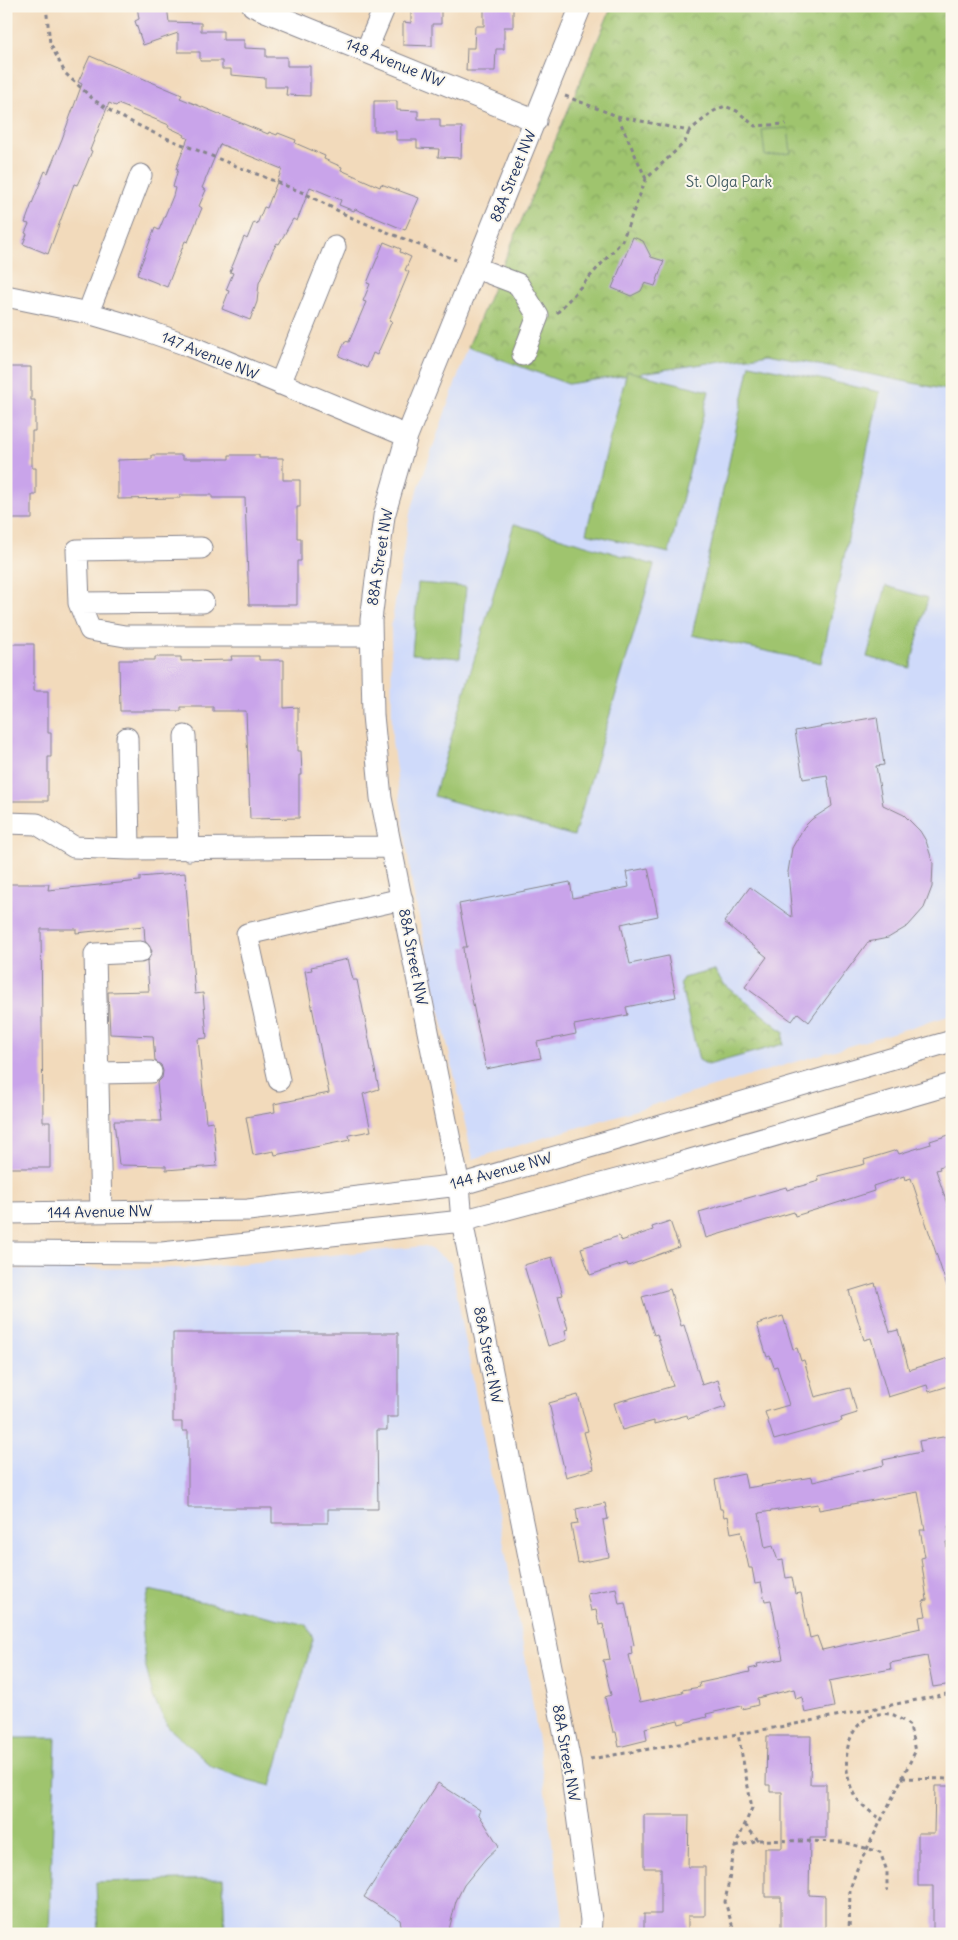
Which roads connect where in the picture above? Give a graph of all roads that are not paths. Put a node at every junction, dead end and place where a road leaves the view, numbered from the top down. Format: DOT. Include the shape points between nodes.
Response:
graph roads {
  1 [pos="253,6"];
  2 [pos="385,6"];
  3 [pos="581,6"];
  4 [pos="366,51"];
  5 [pos="536,121"];
  6 [pos="141,176"];
  7 [pos="335,247"];
  8 [pos="476,268"];
  9 [pos="6,296"];
  10 [pos="88,313"];
  11 [pos="523,355"];
  12 [pos="280,384"];
  13 [pos="407,436"];
  14 [pos="201,548"];
  15 [pos="203,602"];
  16 [pos="79,603"];
  17 [pos="371,636"];
  18 [pos="186,736"];
  19 [pos="127,738"];
  20 [pos="6,823"];
  21 [pos="391,847"];
  22 [pos="129,849"];
  23 [pos="189,850"];
  24 [pos="402,899"];
  25 [pos="140,952"];
  26 [pos="952,1041"];
  27 [pos="151,1072"];
  28 [pos="99,1073"];
  29 [pos="279,1080"];
  30 [pos="952,1084"];
  31 [pos="459,1185"];
  32 [pos="101,1212"];
  33 [pos="6,1213"];
  34 [pos="462,1222"];
  35 [pos="6,1252"];
  36 [pos="590,1934"];
  1 -- 4 [label="street, 148 Avenue NW"];
  2 -- 4 [label="street"];
  3 -- 5 [label="street, 88A Street NW"];
  4 -- 5 [label="street, 148 Avenue NW"];
  5 -- 8 [label="street, 88A Street NW"];
  6 -- 10 [label="street"];
  7 -- 12 [label="street"];
  8 -- 11 [label="street" via="518,284 538,316"];
  8 -- 13 [label="street, 88A Street NW"];
  9 -- 10 [label="street, 147 Avenue NW"];
  10 -- 12 [label="street, 147 Avenue NW" via="187,345"];
  12 -- 13 [label="street, 147 Avenue NW"];
  13 -- 17 [label="street, 88A Street NW" via="384,516 370,620"];
  14 -- 16 [label="street" via="77,550"];
  15 -- 16 [label="street"];
  16 -- 17 [label="street" via="90,630 125,636"];
  17 -- 21 [label="street, 88A Street NW" via="376,752"];
  18 -- 23 [label="street"];
  19 -- 22 [label="street"];
  20 -- 22 [label="street" via="37,824 74,847"];
  21 -- 23 [label="street"];
  21 -- 24 [label="street, 88A Street NW"];
  22 -- 23 [label="street"];
  24 -- 29 [label="street" via="247,934"];
  24 -- 31 [label="street, 88A Street NW"];
  25 -- 28 [label="street" via="95,954"];
  26 -- 31 [label="street, 144 Avenue NW"];
  27 -- 28 [label="street"];
  28 -- 32 [label="street"];
  30 -- 34 [label="street"];
  31 -- 32 [label="street, 144 Avenue NW" via="248,1210"];
  31 -- 34 [label="street, 88A Street NW"];
  32 -- 33 [label="street, 144 Avenue NW"];
  34 -- 35 [label="street" via="162,1253"];
  34 -- 36 [label="street, 88A Street NW" via="570,1762"];
}
